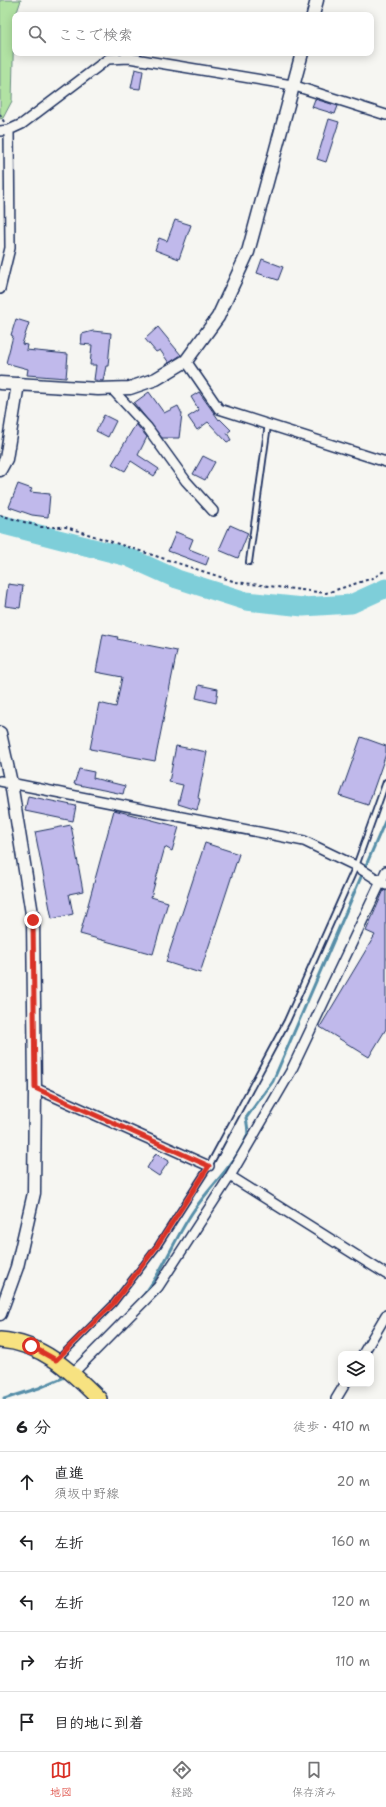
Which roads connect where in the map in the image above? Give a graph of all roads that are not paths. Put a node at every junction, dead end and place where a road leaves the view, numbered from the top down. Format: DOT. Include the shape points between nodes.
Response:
graph roads {
  1 [pos="317,0"];
  2 [pos="314,12"];
  3 [pos="301,56"];
  4 [pos="292,85"];
  5 [pos="386,115"];
  6 [pos="4,131"];
  7 [pos="0,289"];
  8 [pos="186,361"];
  9 [pos="0,383"];
  10 [pos="18,384"];
  11 [pos="111,388"];
  12 [pos="268,424"];
  13 [pos="386,462"];
  14 [pos="0,470"];
  15 [pos="214,511"];
  16 [pos="249,562"];
  17 [pos="0,733"];
  18 [pos="5,782"];
  19 [pos="386,782"];
  20 [pos="356,866"];
  21 [pos="386,871"];
  22 [pos="382,882"];
  23 [pos="35,1088"];
  24 [pos="209,1166"];
  25 [pos="230,1176"];
  26 [pos="386,1274"];
  27 [pos="0,1314"];
  28 [pos="386,1315"];
  29 [pos="0,1340"];
  30 [pos="365,1351"];
  31 [pos="56,1360"];
  32 [pos="72,1374"];
  33 [pos="343,1387"];
  34 [pos="99,1399"];
  35 [pos="336,1399"];
  1 -- 2 [label="street"];
  3 -- 4 [label="street"];
  4 -- 5 [label="street"];
  4 -- 6 [label="street" via="129,58 108,59 22,124"];
  4 -- 8 [label="street" via="248,252 218,317"];
  6 -- 7 [label="street" via="10,248"];
  8 -- 11 [label="street" via="156,379 130,388"];
  8 -- 12 [label="street" via="219,409"];
  9 -- 10 [label="street"];
  10 -- 11 [label="street"];
  10 -- 14 [label="street" via="6,459"];
  11 -- 15 [label="street" via="147,427 186,481"];
  12 -- 13 [label="street"];
  12 -- 16 [label="lane"];
  17 -- 18 [label="street"];
  18 -- 20 [label="street" via="304,841"];
  18 -- 23 [label="street" via="33,920"];
  19 -- 20 [label="lane"];
  20 -- 22 [label="street"];
  20 -- 24 [label="lane" via="287,1021"];
  21 -- 22 [label="street"];
  22 -- 25 [label="street" via="291,1071"];
  23 -- 24 [label="street"];
  23 -- 27 [label="street" via="34,1193 17,1267"];
  24 -- 31 [label="lane" via="157,1246 113,1304"];
  25 -- 26 [label="street"];
  25 -- 32 [label="street" via="158,1287"];
  28 -- 30 [label="street"];
  29 -- 31 [label="main road" via="31,1346"];
  31 -- 32 [label="main road"];
  32 -- 34 [label="main road"];
  33 -- 35 [label="street"];
}
